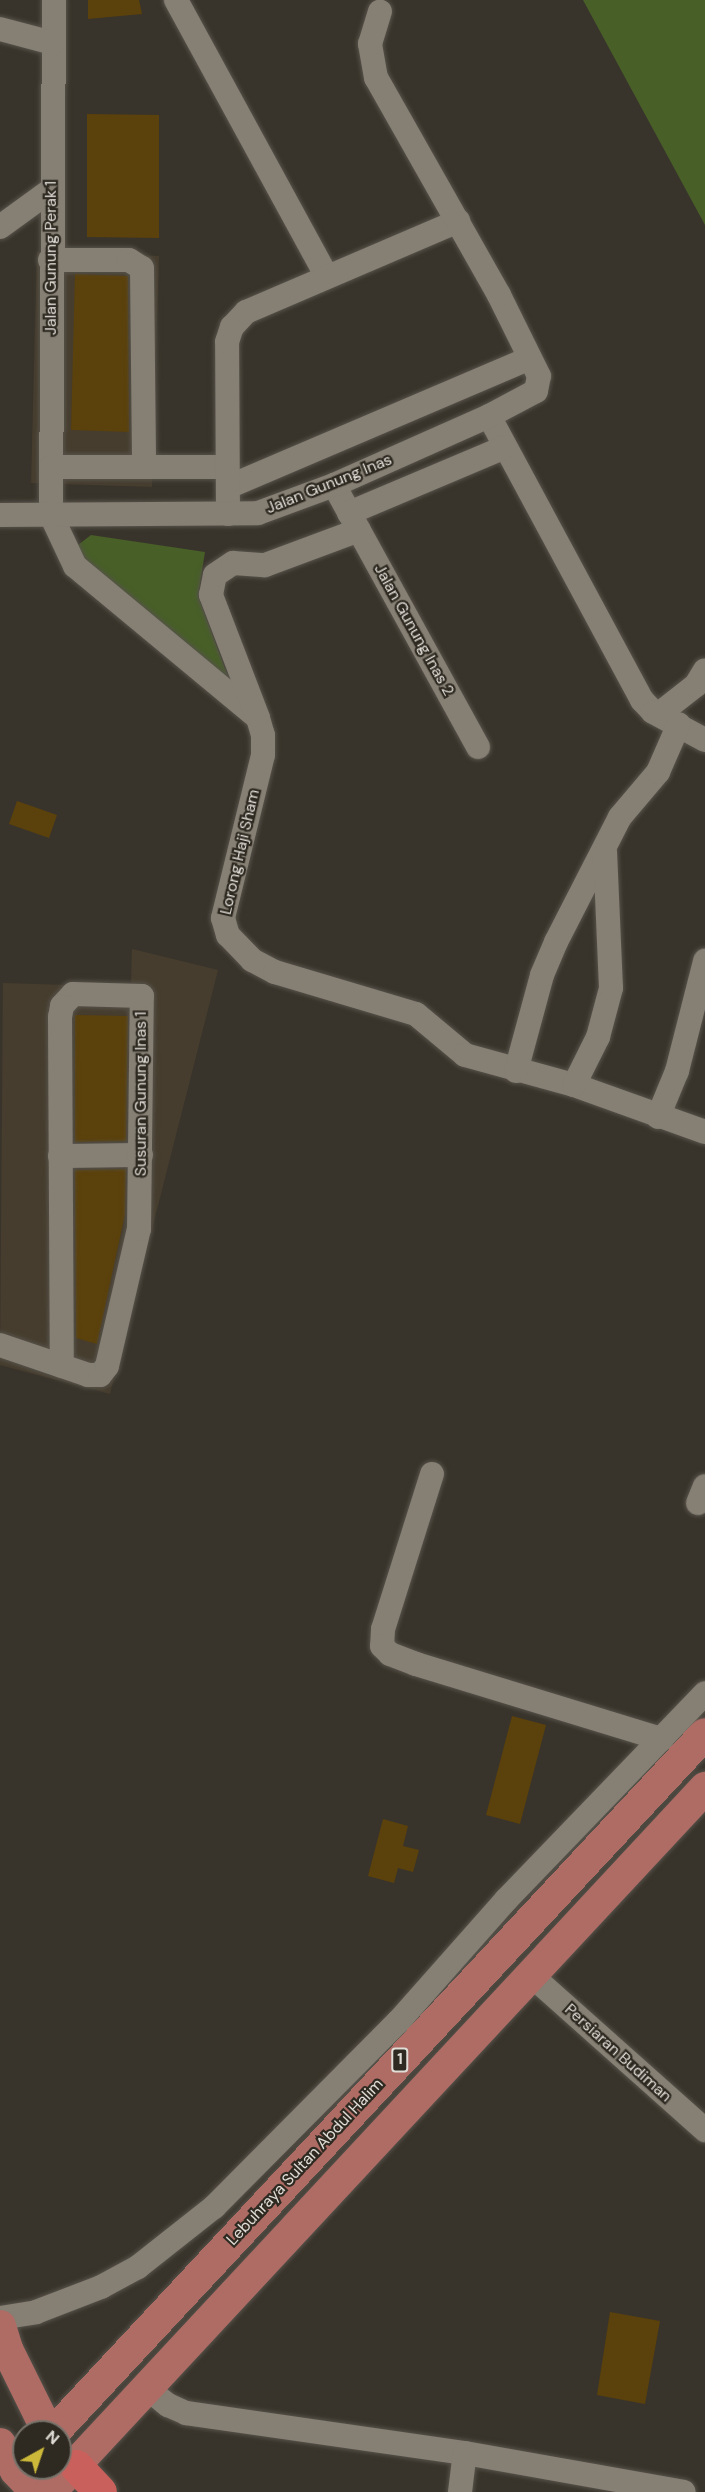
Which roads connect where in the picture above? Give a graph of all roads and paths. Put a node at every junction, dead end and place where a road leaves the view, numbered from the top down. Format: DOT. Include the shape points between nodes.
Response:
graph roads {
  1 [pos="54,0"];
  2 [pos="176,0"];
  3 [pos="377,6"];
  4 [pos="0,29"];
  5 [pos="394,36"];
  6 [pos="53,43"];
  7 [pos="51,190"];
  8 [pos="458,221"];
  9 [pos="0,226"];
  10 [pos="50,260"];
  11 [pos="326,275"];
  12 [pos="530,358"];
  13 [pos="489,416"];
  14 [pos="505,447"];
  15 [pos="51,467"];
  16 [pos="144,467"];
  17 [pos="227,477"];
  18 [pos="334,485"];
  19 [pos="228,514"];
  20 [pos="0,515"];
  21 [pos="51,515"];
  22 [pos="354,521"];
  23 [pos="705,670"];
  24 [pos="258,718"];
  25 [pos="669,719"];
  26 [pos="705,740"];
  27 [pos="478,747"];
  28 [pos="605,851"];
  29 [pos="705,961"];
  30 [pos="516,1071"];
  31 [pos="574,1085"];
  32 [pos="658,1117"];
  33 [pos="705,1132"];
  34 [pos="141,1155"];
  35 [pos="60,1156"];
  36 [pos="0,1345"];
  37 [pos="62,1366"];
  38 [pos="432,1474"];
  39 [pos="705,1693"];
  40 [pos="705,1734"];
  41 [pos="662,1738"];
  42 [pos="705,1788"];
  43 [pos="532,1976"];
  44 [pos="705,2130"];
  45 [pos="0,2318"];
  46 [pos="0,2326"];
  47 [pos="15,2367"];
  48 [pos="96,2386"];
  49 [pos="148,2389"];
  50 [pos="42,2420"];
  51 [pos="65,2420"];
  52 [pos="0,2444"];
  53 [pos="72,2453"];
  54 [pos="465,2453"];
  55 [pos="72,2460"];
  56 [pos="12,2465"];
  57 [pos="100,2492"];
  58 [pos="460,2492"];
  59 [pos="684,2492"];
  1 -- 6 [label="street, Jalan Gunung Perak 1"];
  2 -- 11 [label="street"];
  3 -- 5 [label="street"];
  3 -- 8 [label="street" via="370,44 376,78"];
  4 -- 6 [label="street"];
  6 -- 7 [label="street, Jalan Gunung Perak 1"];
  7 -- 9 [label="street"];
  7 -- 10 [label="street, Jalan Gunung Perak 1"];
  8 -- 11 [label="street"];
  8 -- 12 [label="street"];
  10 -- 15 [label="street, Jalan Gunung Perak 1"];
  10 -- 16 [label="street" via="129,260 142,268"];
  11 -- 17 [label="street" via="246,312 232,327 227,342"];
  12 -- 13 [label="street, Jalan Gunung Inas" via="539,376 536,391"];
  12 -- 17 [label="street"];
  13 -- 14 [label="street"];
  13 -- 18 [label="street, Jalan Gunung Inas"];
  14 -- 22 [label="street"];
  14 -- 25 [label="street" via="642,700"];
  15 -- 16 [label="street"];
  15 -- 21 [label="street, Jalan Gunung Perak 1"];
  16 -- 17 [label="street"];
  17 -- 19 [label="street"];
  18 -- 19 [label="street, Jalan Gunung Inas" via="258,513"];
  18 -- 22 [label="street, Jalan Gunung Inas 2"];
  19 -- 21 [label="street, Jalan Gunung Inas"];
  20 -- 21 [label="street, Jalan Gunung Inas"];
  21 -- 24 [label="street" via="75,567"];
  22 -- 24 [label="street, Lorong Haji Sham" via="265,565 233,563 220,568 210,586"];
  22 -- 27 [label="street, Jalan Gunung Inas 2"];
  23 -- 25 [label="street"];
  24 -- 30 [label="street, Lorong Haji Sham" via="263,755 223,918 228,935 252,960 275,972 416,1014 458,1051"];
  25 -- 26 [label="street"];
  25 -- 28 [label="street" via="658,772 620,817"];
  28 -- 30 [label="street" via="542,975"];
  28 -- 31 [label="street" via="611,987 598,1037"];
  29 -- 32 [label="street" via="677,1071"];
  30 -- 31 [label="street, Lorong Haji Sham"];
  31 -- 32 [label="street, Lorong Haji Sham"];
  32 -- 33 [label="street, Lorong Haji Sham"];
  34 -- 35 [label="street"];
  34 -- 35 [label="street, Susuran Gunung Inas 1" via="142,996 73,994 62,1006 60,1017"];
  34 -- 37 [label="street, Susuran Gunung Inas 1" via="139,1229 107,1366 94,1376"];
  35 -- 37 [label="street, Susuran Gunung Inas 1"];
  36 -- 37 [label="street"];
  38 -- 41 [label="street" via="383,1629 382,1646 390,1654 416,1664"];
  39 -- 41 [label="street"];
  40 -- 48 [label="main road, Lebuhraya Sultan Abdul Halim / 1"];
  41 -- 45 [label="street" via="506,1900 398,2022 214,2206 138,2266 101,2287 36,2312"];
  42 -- 43 [label="main road, 1"];
  43 -- 44 [label="street, Persiaran Budiman"];
  43 -- 49 [label="main road, 1"];
  46 -- 47 [label="main road"];
  47 -- 48 [label="main road" via="38,2389 54,2394"];
  47 -- 50 [label="main road"];
  48 -- 51 [label="main road, Lebuhraya Sultan Abdul Halim / 1"];
  49 -- 53 [label="main road, 1"];
  49 -- 54 [label="street" via="168,2406 186,2413"];
  52 -- 56 [label="main road"];
  54 -- 58 [label="street"];
  54 -- 59 [label="street"];
  55 -- 57 [label="highway"];
}
